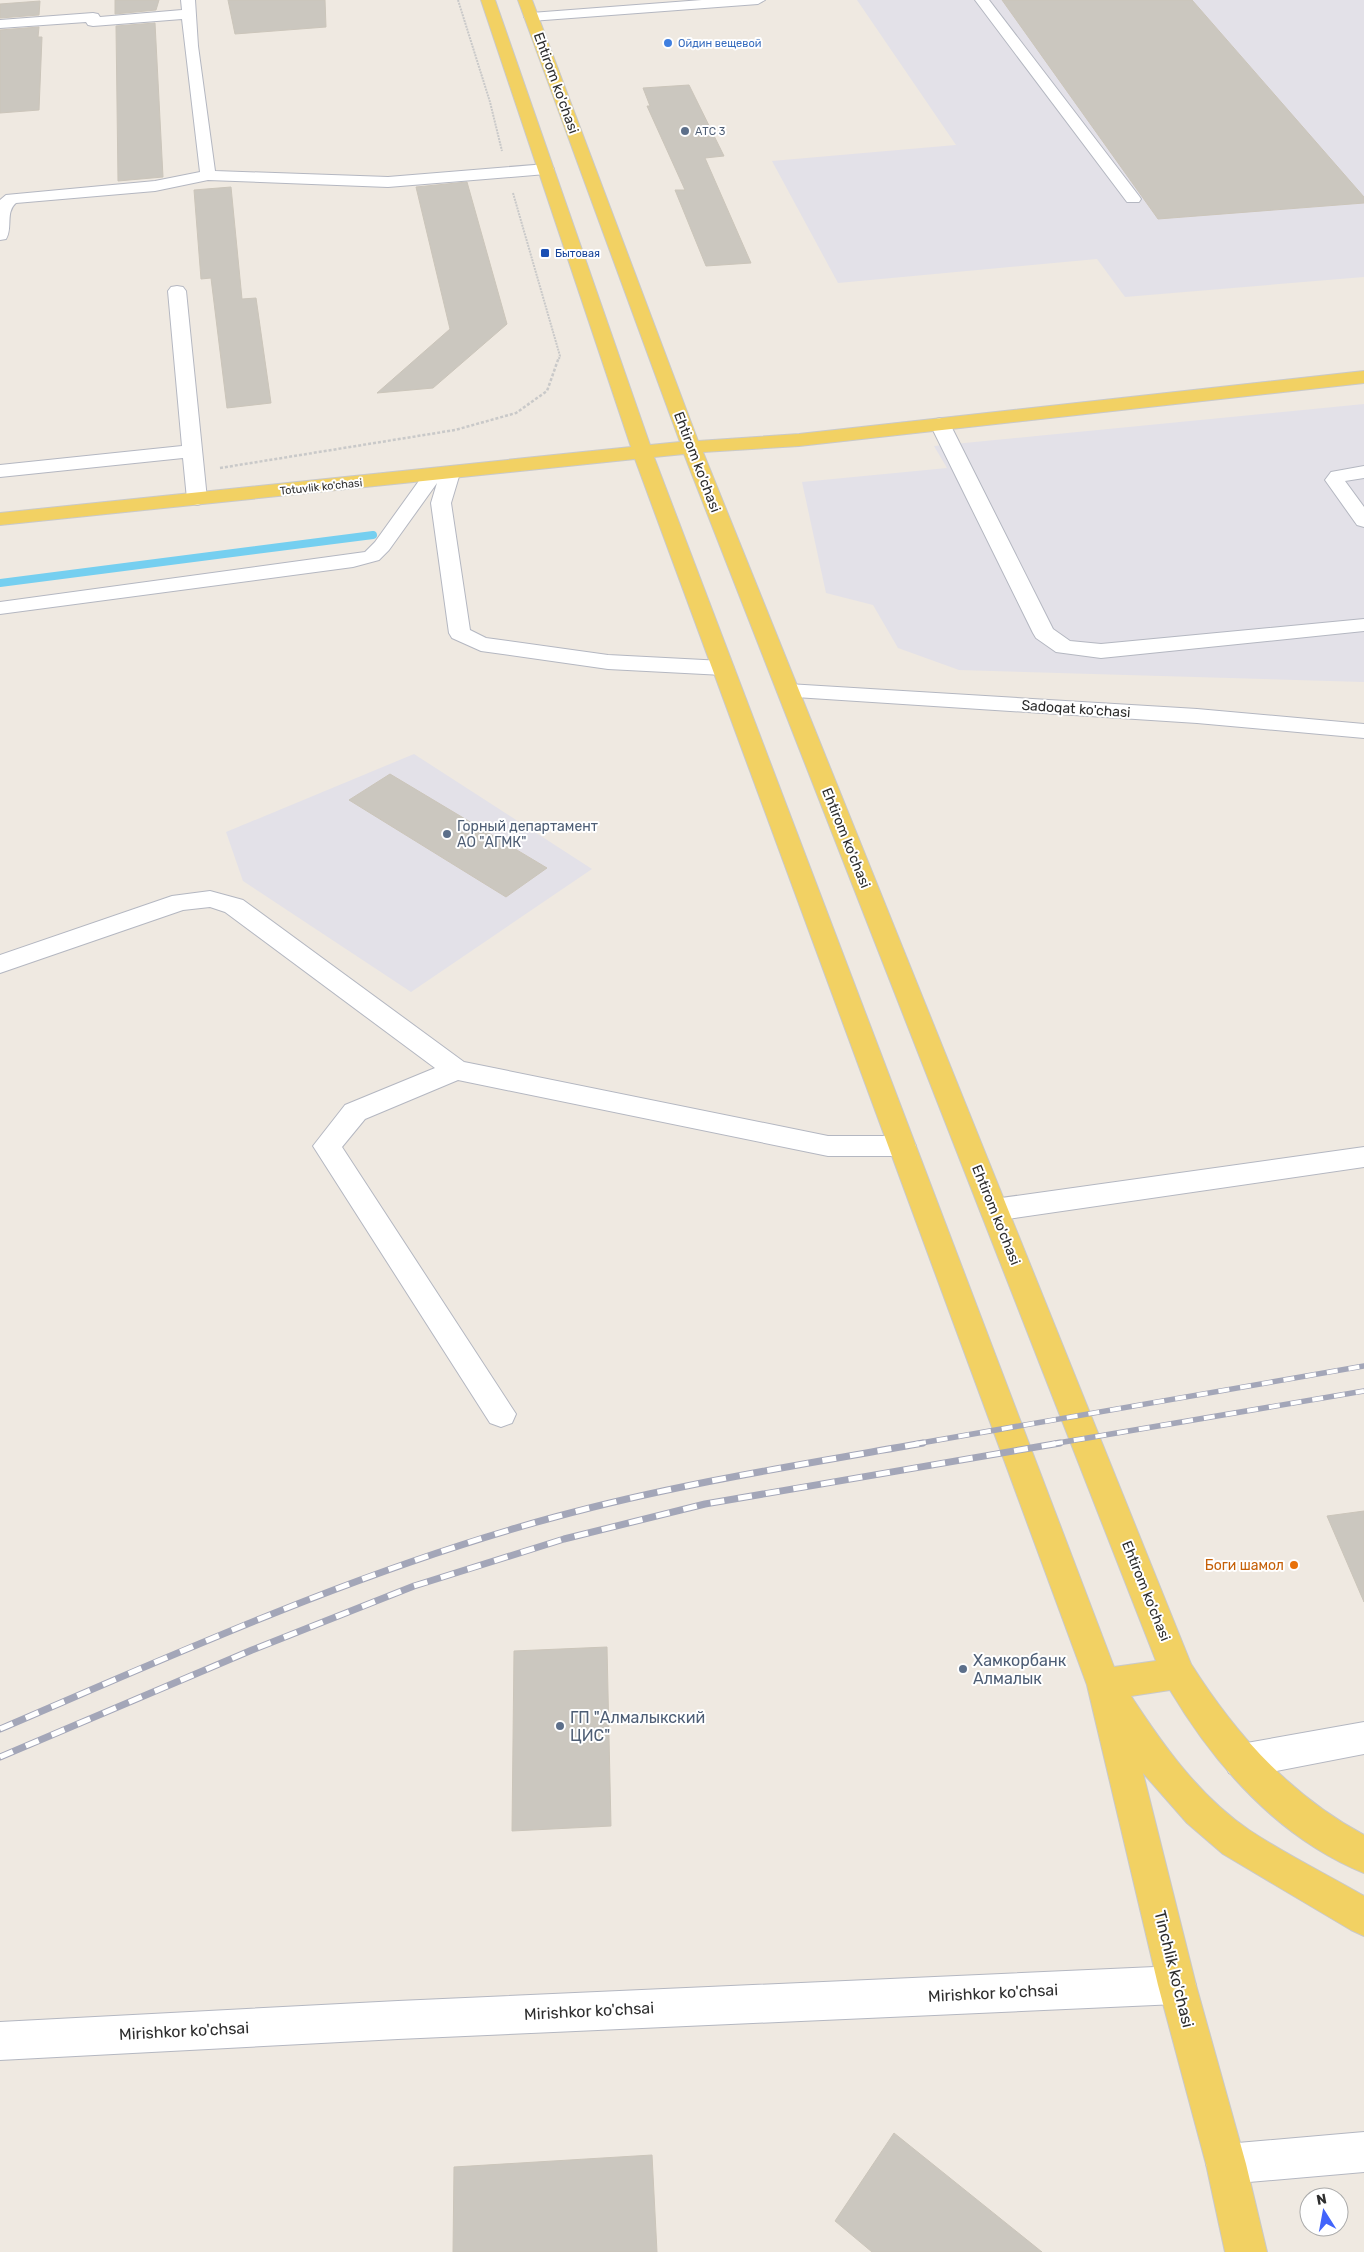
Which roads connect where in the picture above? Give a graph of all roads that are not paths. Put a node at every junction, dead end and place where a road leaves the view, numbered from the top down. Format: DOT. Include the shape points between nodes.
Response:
graph roads {
  1 [pos="488,0"];
  2 [pos="525,0"];
  3 [pos="758,0"];
  4 [pos="982,0"];
  5 [pos="189,7"];
  6 [pos="531,17"];
  7 [pos="0,24"];
  8 [pos="546,169"];
  9 [pos="208,175"];
  10 [pos="1133,199"];
  11 [pos="0,235"];
  12 [pos="177,290"];
  13 [pos="1364,360"];
  14 [pos="1364,377"];
  15 [pos="940,424"];
  16 [pos="691,447"];
  17 [pos="192,451"];
  18 [pos="643,453"];
  19 [pos="0,471"];
  20 [pos="1364,472"];
  21 [pos="442,474"];
  22 [pos="198,499"];
  23 [pos="0,519"];
  24 [pos="1364,521"];
  25 [pos="0,608"];
  26 [pos="1364,625"];
  27 [pos="723,668"];
  28 [pos="788,691"];
  29 [pos="1364,731"];
  30 [pos="0,964"];
  31 [pos="456,1070"];
  32 [pos="902,1146"];
  33 [pos="1364,1157"];
  34 [pos="994,1210"];
  35 [pos="501,1414"];
  36 [pos="1178,1673"];
  37 [pos="1104,1685"];
  38 [pos="1364,1738"];
  39 [pos="1241,1761"];
  40 [pos="1364,1855"];
  41 [pos="1364,1917"];
  42 [pos="1177,1985"];
  43 [pos="0,2041"];
  44 [pos="1364,2152"];
  45 [pos="1226,2164"];
  46 [pos="1246,2252"];
  1 -- 8 [label="main road"];
  2 -- 6 [label="main road, Ehtirom ko'chasi"];
  3 -- 6 [label="street"];
  4 -- 10 [label="street"];
  5 -- 7 [label="street" via="93,19"];
  5 -- 9 [label="street"];
  6 -- 16 [label="main road, Ehtirom ko'chasi"];
  8 -- 9 [label="street" via="388,182"];
  8 -- 18 [label="main road"];
  9 -- 11 [label="street" via="155,186 5,200"];
  12 -- 17 [label="street"];
  13 -- 16 [label="main road" via="790,424"];
  14 -- 15 [label="main road"];
  15 -- 16 [label="main road" via="799,440"];
  15 -- 26 [label="street" via="1044,633 1064,647 1101,651"];
  16 -- 18 [label="main road, Totuvlik ko'chasi"];
  16 -- 28 [label="main road, Ehtirom ko'chasi"];
  17 -- 19 [label="street"];
  17 -- 22 [label="street"];
  18 -- 21 [label="main road, Totuvlik ko'chasi"];
  18 -- 27 [label="main road"];
  20 -- 24 [label="street" via="1338,476 1335,480"];
  21 -- 22 [label="main road, Totuvlik ko'chasi"];
  21 -- 25 [label="street" via="372,556"];
  21 -- 27 [label="street" via="441,503 460,633 481,644 598,660"];
  22 -- 23 [label="main road, Totuvlik ko'chasi"];
  27 -- 32 [label="main road"];
  28 -- 29 [label="street, Sadoqat ko'chasi" via="1197,716"];
  28 -- 34 [label="main road, Ehtirom ko'chasi"];
  30 -- 31 [label="street" via="180,902 210,899 234,906"];
  31 -- 32 [label="street" via="828,1146"];
  31 -- 35 [label="street" via="355,1112 327,1146"];
  32 -- 37 [label="main road"];
  33 -- 34 [label="street"];
  34 -- 36 [label="main road, Ehtirom ko'chasi"];
  36 -- 37 [label="main road"];
  36 -- 39 [label="main road, Ehtirom ko'chasi" via="1206,1717"];
  37 -- 41 [label="main road" via="1158,1766 1211,1823 1236,1842"];
  37 -- 42 [label="main road, Tinchlik ko'chasi"];
  38 -- 39 [label="street"];
  39 -- 40 [label="main road, Ehtirom ko'chasi" via="1308,1822"];
  42 -- 43 [label="street, Mirishkor ko'chsai"];
  42 -- 45 [label="main road, Tinchlik ko'chasi"];
  44 -- 45 [label="street"];
  45 -- 46 [label="main road, Tinchlik ko'chasi"];
}
